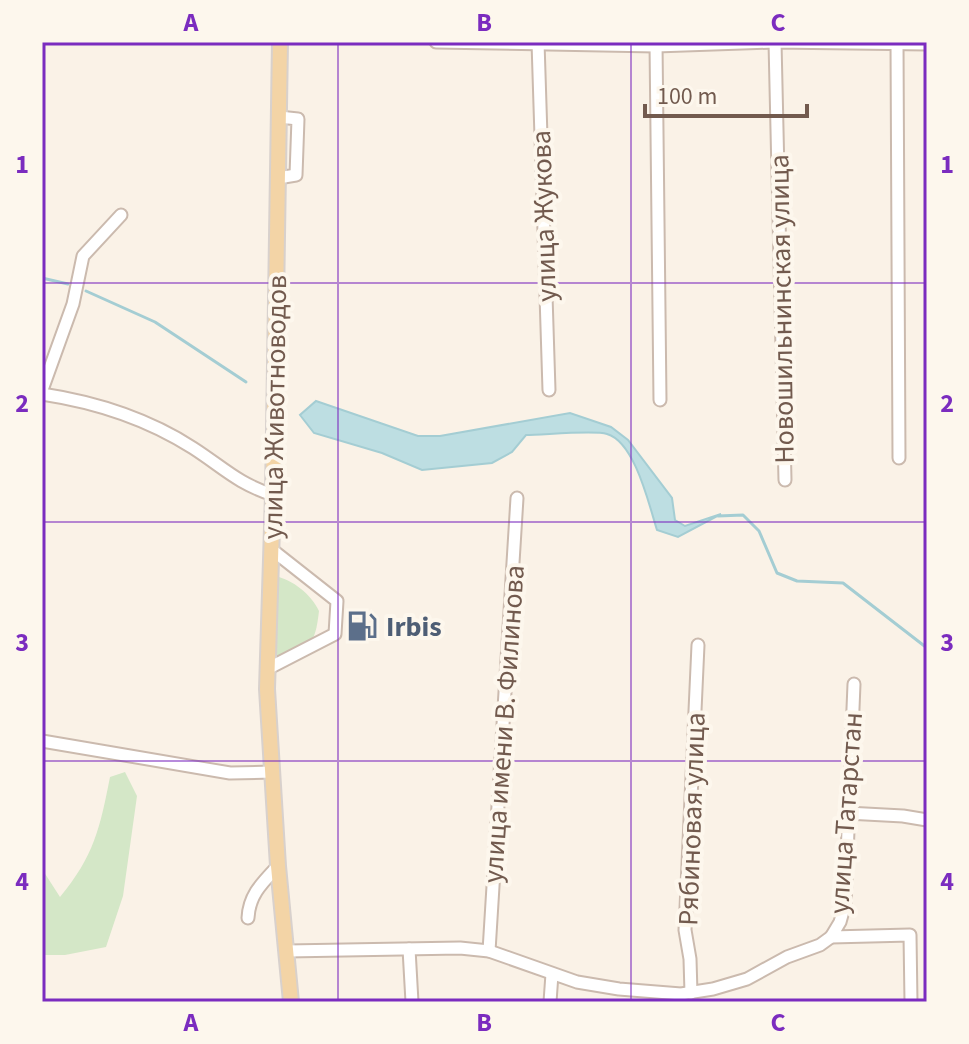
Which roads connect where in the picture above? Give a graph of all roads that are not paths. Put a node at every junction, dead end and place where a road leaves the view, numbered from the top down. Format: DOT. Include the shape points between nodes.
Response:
graph roads {
  1 [pos="280,42"];
  2 [pos="436,42"];
  3 [pos="775,42"];
  4 [pos="538,43"];
  5 [pos="897,43"];
  6 [pos="656,44"];
  7 [pos="927,44"];
  8 [pos="121,215"];
  9 [pos="549,390"];
  10 [pos="42,392"];
  11 [pos="660,400"];
  12 [pos="899,458"];
  13 [pos="785,480"];
  14 [pos="273,495"];
  15 [pos="517,498"];
  16 [pos="271,549"];
  17 [pos="698,645"];
  18 [pos="267,669"];
  19 [pos="854,684"];
  20 [pos="42,741"];
  21 [pos="272,772"];
  22 [pos="847,813"];
  23 [pos="927,820"];
  24 [pos="278,866"];
  25 [pos="248,918"];
  26 [pos="831,937"];
  27 [pos="409,949"];
  28 [pos="287,951"];
  29 [pos="489,951"];
  30 [pos="552,974"];
  31 [pos="691,993"];
  32 [pos="291,1002"];
  33 [pos="412,1002"];
  34 [pos="550,1002"];
  35 [pos="911,1002"];
  1 -- 14 [label="main road, улица Животноводов"];
  2 -- 4 [label="street"];
  3 -- 5 [label="street"];
  3 -- 6 [label="street"];
  3 -- 13 [label="street, Новошильнинская улица"];
  4 -- 6 [label="street"];
  4 -- 9 [label="street, улица Жукова"];
  5 -- 7 [label="street"];
  5 -- 12 [label="street"];
  6 -- 11 [label="street"];
  8 -- 10 [label="street" via="83,256 73,304"];
  10 -- 14 [label="street" via="139,419 193,448 247,487"];
  14 -- 16 [label="main road, улица Животноводов"];
  15 -- 29 [label="street, улица имени В. Филинова"];
  16 -- 18 [label="main road, улица Животноводов"];
  16 -- 18 [label="street" via="337,601 335,634"];
  17 -- 31 [label="street, Рябиновая улица" via="685,930"];
  18 -- 21 [label="main road, улица Животноводов"];
  19 -- 22 [label="street, улица Татарстан"];
  20 -- 21 [label="street" via="230,773"];
  21 -- 24 [label="main road, улица Животноводов"];
  22 -- 23 [label="street"];
  22 -- 26 [label="street, улица Татарстан" via="845,904"];
  24 -- 25 [label="street" via="255,890"];
  24 -- 28 [label="main road, улица Животноводов"];
  26 -- 31 [label="street" via="747,979"];
  26 -- 35 [label="street, улица Татарстан" via="910,935"];
  27 -- 28 [label="street"];
  27 -- 29 [label="street"];
  27 -- 33 [label="street"];
  28 -- 32 [label="main road, улица Животноводов"];
  29 -- 30 [label="street"];
  30 -- 31 [label="street" via="619,989"];
  30 -- 34 [label="street"];
}
